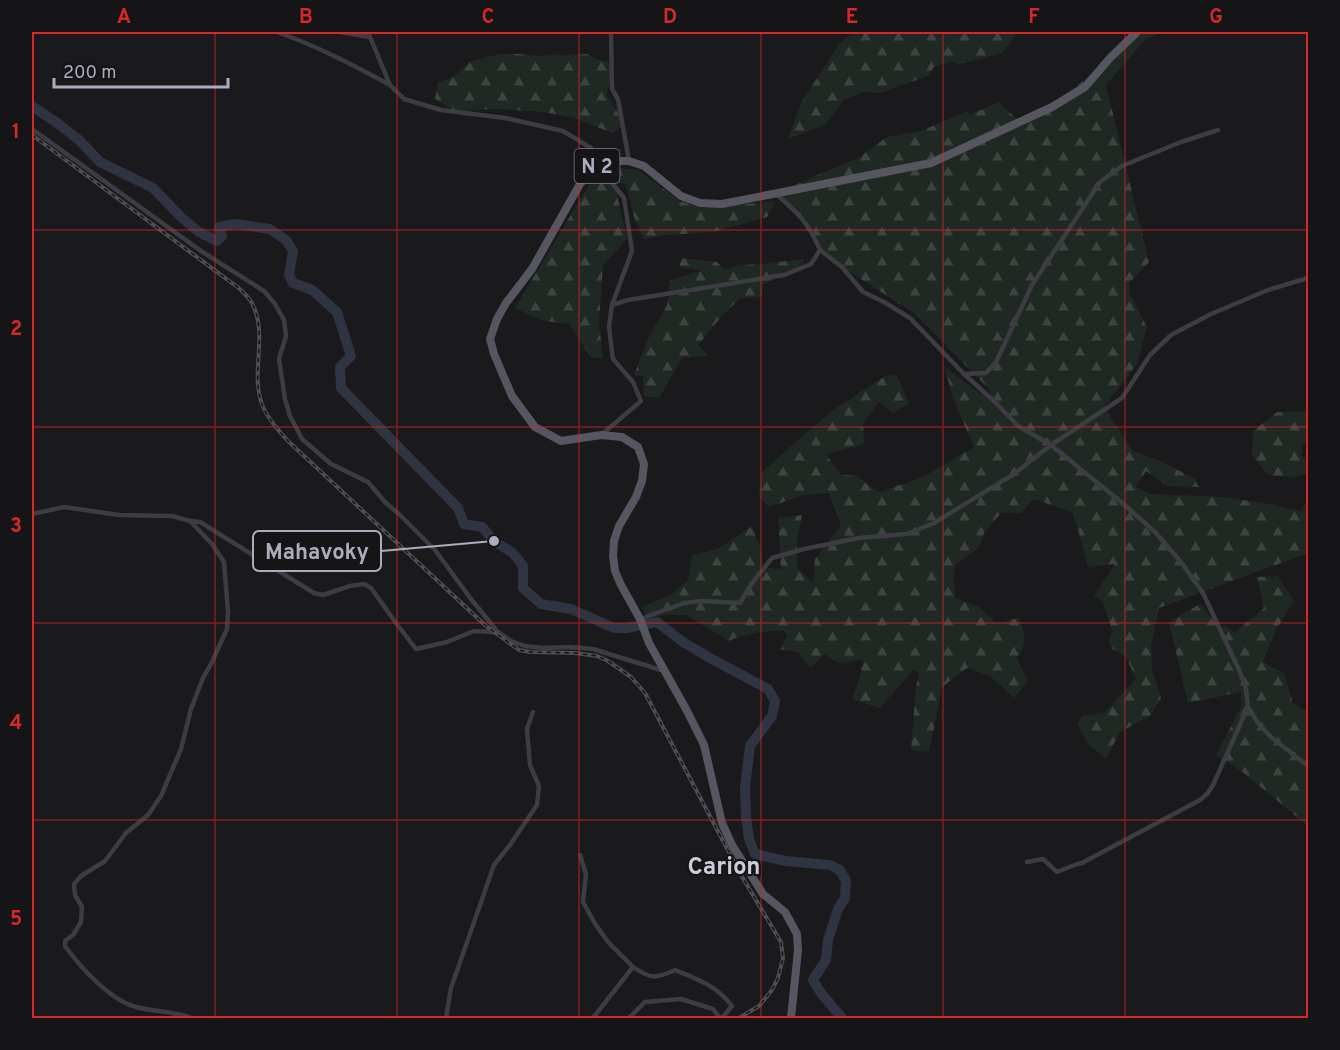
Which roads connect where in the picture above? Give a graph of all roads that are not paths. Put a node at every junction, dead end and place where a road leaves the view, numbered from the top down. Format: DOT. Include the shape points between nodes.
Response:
graph roads {
  1 [pos="277,32"];
  2 [pos="340,32"];
  3 [pos="611,32"];
  4 [pos="1137,32"];
  5 [pos="369,34"];
  6 [pos="390,85"];
  7 [pos="32,129"];
  8 [pos="1218,130"];
  9 [pos="629,160"];
  10 [pos="598,165"];
  11 [pos="775,193"];
  12 [pos="820,250"];
  13 [pos="1308,278"];
  14 [pos="612,305"];
  15 [pos="964,374"];
  16 [pos="601,435"];
  17 [pos="1051,445"];
  18 [pos="32,514"];
  19 [pos="190,520"];
  20 [pos="640,619"];
  21 [pos="497,631"];
  22 [pos="664,671"];
  23 [pos="1248,707"];
  24 [pos="534,712"];
  25 [pos="1308,766"];
  26 [pos="580,855"];
  27 [pos="1027,862"];
  28 [pos="633,967"];
  29 [pos="192,1018"];
  30 [pos="446,1018"];
  31 [pos="593,1018"];
  32 [pos="629,1018"];
  33 [pos="721,1018"];
  34 [pos="791,1018"];
  1 -- 6 [label="street" via="317,47"];
  2 -- 5 [label="street"];
  3 -- 9 [label="street" via="612,89 618,99"];
  4 -- 11 [label="main road, N 2" via="1085,87 1052,107 931,164"];
  5 -- 6 [label="street"];
  6 -- 10 [label="street" via="404,99 441,110 563,131 591,148"];
  7 -- 21 [label="street" via="201,252 264,291 284,320 286,336 279,359 285,399 302,439 331,464 368,482 435,550"];
  8 -- 15 [label="street" via="1122,166 1100,182 1032,285 996,362 986,373"];
  9 -- 10 [label="main road, N 2"];
  9 -- 11 [label="main road, N 2" via="644,166 681,196 700,203 722,204"];
  10 -- 14 [label="street" via="624,198 632,251"];
  10 -- 16 [label="main road, N 2" via="580,184 531,269 506,303 490,339 512,396 535,427 561,441"];
  11 -- 12 [label="street" via="798,212"];
  12 -- 14 [label="street" via="811,264 784,275"];
  12 -- 15 [label="street" via="842,267 863,292 910,318"];
  13 -- 17 [label="street" via="1268,290 1171,335 1150,355 1122,398"];
  14 -- 16 [label="street" via="609,327 613,359 633,382 641,401"];
  15 -- 17 [label="street" via="1018,426"];
  16 -- 20 [label="main road, N 2" via="622,437 638,447 644,464 636,497 619,526 613,556 615,571"];
  17 -- 20 [label="street" via="1014,474 934,524 907,534 859,538 772,558 740,603 684,603"];
  17 -- 23 [label="street" via="1155,532 1181,562 1203,593 1240,672"];
  18 -- 19 [label="street" via="64,507"];
  19 -- 21 [label="street" via="200,522 314,593 323,595 364,584 416,649 474,631"];
  19 -- 29 [label="street" via="224,562 227,629 203,678 181,749 161,796 105,861 74,884 82,907 81,922 65,946 108,993 134,1006"];
  20 -- 22 [label="main road, N 2"];
  21 -- 22 [label="street" via="525,646 593,649"];
  22 -- 34 [label="main road, N 2" via="704,744 722,823 732,846 763,894 785,912 797,934"];
  23 -- 25 [label="street" via="1270,737"];
  23 -- 27 [label="street" via="1213,785 1200,800 1082,863 1057,872 1043,859"];
  24 -- 30 [label="street" via="527,729 530,765 539,786 537,806 494,865 451,988"];
  26 -- 28 [label="street" via="586,874 583,902 608,942"];
  28 -- 31 [label="street"];
  28 -- 33 [label="street" via="647,977 675,970 705,982 732,1006"];
  32 -- 33 [label="street" via="645,1002 681,999 713,1010"];
}
